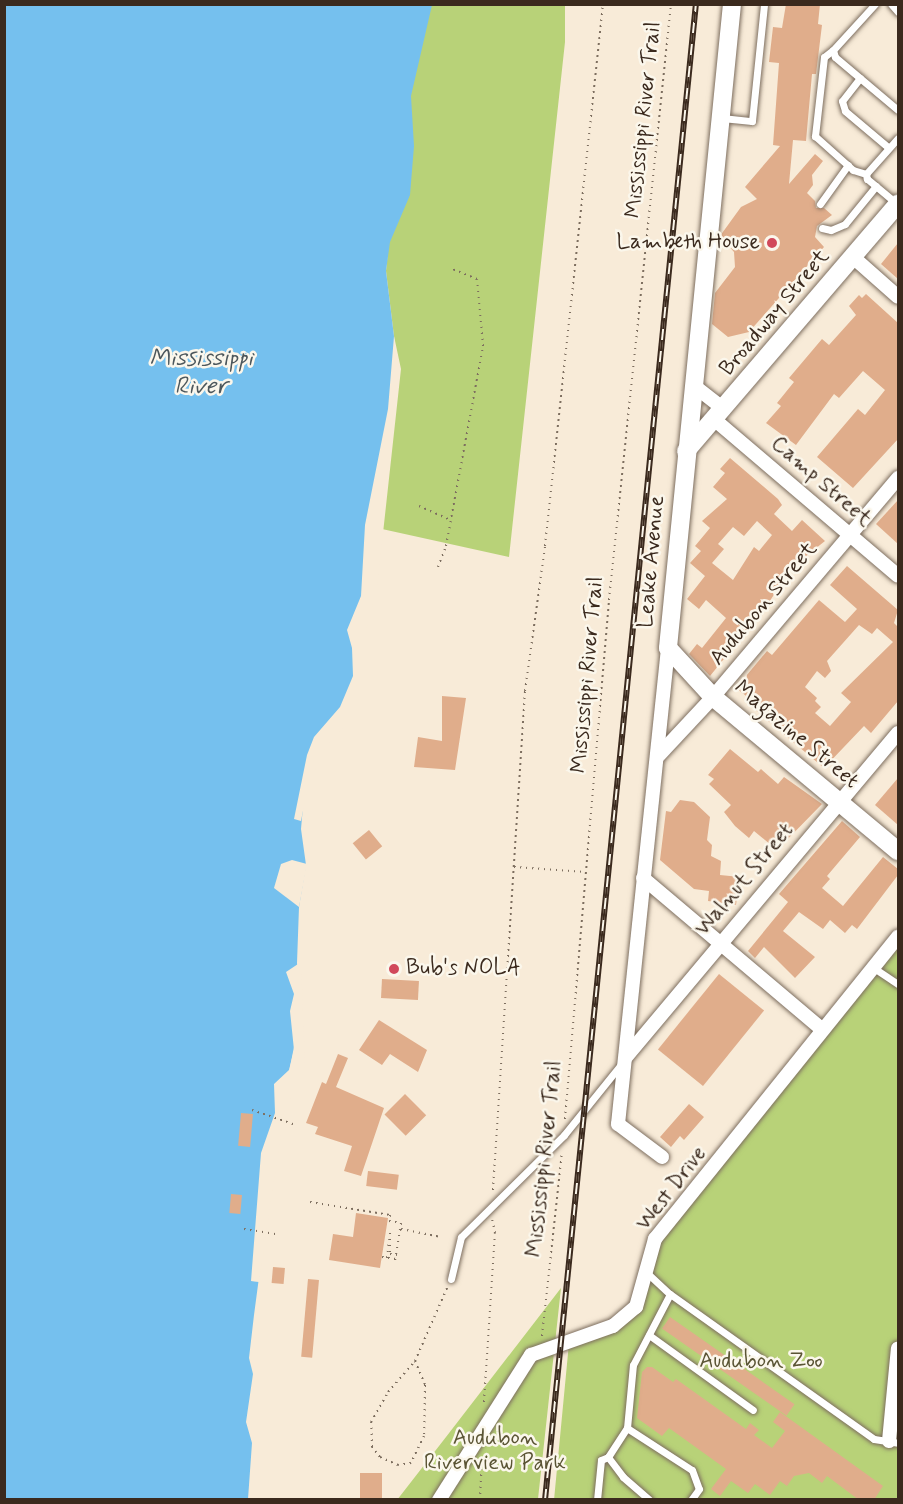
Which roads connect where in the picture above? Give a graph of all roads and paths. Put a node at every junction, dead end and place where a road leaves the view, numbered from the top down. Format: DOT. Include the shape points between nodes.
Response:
graph roads {
  1 [pos="603,4"];
  2 [pos="671,4"];
  3 [pos="732,4"];
  4 [pos="764,4"];
  5 [pos="875,4"];
  6 [pos="891,4"];
  7 [pos="898,12"];
  8 [pos="833,50"];
  9 [pos="860,78"];
  10 [pos="898,110"];
  11 [pos="721,118"];
  12 [pos="898,138"];
  13 [pos="889,148"];
  14 [pos="848,165"];
  15 [pos="866,174"];
  16 [pos="876,186"];
  17 [pos="820,204"];
  18 [pos="898,205"];
  19 [pos="822,228"];
  20 [pos="853,257"];
  21 [pos="452,269"];
  22 [pos="898,297"];
  23 [pos="693,385"];
  24 [pos="720,415"];
  25 [pos="686,451"];
  26 [pos="898,478"];
  27 [pos="419,506"];
  28 [pos="451,520"];
  29 [pos="850,534"];
  30 [pos="438,567"];
  31 [pos="898,576"];
  32 [pos="668,648"];
  33 [pos="712,697"];
  34 [pos="898,733"];
  35 [pos="659,755"];
  36 [pos="838,802"];
  37 [pos="898,851"];
  38 [pos="514,867"];
  39 [pos="587,872"];
  40 [pos="643,878"];
  41 [pos="898,937"];
  42 [pos="718,945"];
  43 [pos="874,968"];
  44 [pos="898,984"];
  45 [pos="822,1029"];
  46 [pos="626,1057"];
  47 [pos="252,1110"];
  48 [pos="296,1125"];
  49 [pos="564,1135"];
  50 [pos="662,1157"];
  51 [pos="310,1202"];
  52 [pos="490,1212"];
  53 [pos="401,1228"];
  54 [pos="244,1229"];
  55 [pos="277,1234"];
  56 [pos="441,1237"];
  57 [pos="397,1255"];
  58 [pos="382,1257"];
  59 [pos="387,1258"];
  60 [pos="645,1271"];
  61 [pos="451,1279"];
  62 [pos="670,1293"];
  63 [pos="649,1335"];
  64 [pos="898,1348"];
  65 [pos="540,1349"];
  66 [pos="415,1361"];
  67 [pos="753,1410"];
  68 [pos="483,1426"];
  69 [pos="627,1428"];
  70 [pos="894,1442"];
  71 [pos="605,1459"];
  72 [pos="439,1500"];
  73 [pos="480,1500"];
  74 [pos="597,1500"];
  75 [pos="649,1500"];
  76 [pos="691,1500"];
  1 -- 38 [label="path" via="546,535 525,692"];
  2 -- 39 [label="path, Mississippi River Trail" via="609,600"];
  3 -- 11 [label="street, Leake Avenue"];
  4 -- 11 [label="lane" via="752,121"];
  5 -- 8 [label="lane"];
  6 -- 7 [label="lane"];
  8 -- 9 [label="lane" via="835,57"];
  8 -- 14 [label="lane" via="824,57 815,136"];
  9 -- 10 [label="lane"];
  9 -- 13 [label="lane" via="843,101 845,111"];
  11 -- 23 [label="street, Leake Avenue"];
  12 -- 13 [label="lane"];
  13 -- 15 [label="lane"];
  14 -- 15 [label="lane"];
  14 -- 17 [label="lane"];
  15 -- 16 [label="lane"];
  16 -- 18 [label="lane"];
  16 -- 19 [label="lane" via="845,224 831,230"];
  18 -- 20 [label="street, Broadway Street"];
  20 -- 22 [label="street"];
  20 -- 24 [label="street, Broadway Street"];
  21 -- 28 [label="path" via="477,279 483,346"];
  23 -- 24 [label="street, Camp Street"];
  23 -- 25 [label="street, Leake Avenue"];
  24 -- 25 [label="street, Broadway Street"];
  24 -- 29 [label="street, Camp Street"];
  25 -- 32 [label="street, Leake Avenue"];
  26 -- 29 [label="street, Audubon Street"];
  27 -- 28 [label="path"];
  28 -- 30 [label="path"];
  29 -- 31 [label="street, Camp Street"];
  29 -- 33 [label="street, Audubon Street"];
  32 -- 33 [label="street, Magazine Street"];
  32 -- 35 [label="street, Leake Avenue"];
  33 -- 35 [label="street, Audubon Street"];
  33 -- 36 [label="street, Magazine Street"];
  34 -- 36 [label="street, Walnut Street"];
  35 -- 40 [label="street, Leake Avenue"];
  36 -- 37 [label="street, Magazine Street"];
  36 -- 42 [label="street, Walnut Street"];
  38 -- 39 [label="path"];
  38 -- 52 [label="path"];
  39 -- 49 [label="path, Mississippi River Trail"];
  40 -- 42 [label="street"];
  40 -- 46 [label="street, Leake Avenue"];
  41 -- 43 [label="street, West Drive"];
  42 -- 45 [label="street"];
  42 -- 46 [label="street, Walnut Street"];
  43 -- 44 [label="lane"];
  43 -- 45 [label="street, West Drive"];
  45 -- 60 [label="street, West Drive" via="655,1239"];
  46 -- 49 [label="lane"];
  46 -- 50 [label="street, Leake Avenue" via="618,1124"];
  47 -- 48 [label="path"];
  49 -- 52 [label="lane"];
  49 -- 65 [label="path, Mississippi River Trail"];
  51 -- 53 [label="path" via="390,1215 389,1221 401,1224"];
  52 -- 61 [label="lane" via="461,1238"];
  52 -- 68 [label="path" via="495,1233"];
  53 -- 56 [label="path"];
  53 -- 57 [label="path"];
  54 -- 55 [label="path"];
  57 -- 59 [label="path" via="396,1261"];
  57 -- 59 [label="path" via="390,1254 390,1233"];
  58 -- 59 [label="path"];
  60 -- 62 [label="lane"];
  60 -- 65 [label="street, West Drive" via="636,1307 624,1318 577,1341"];
  61 -- 66 [label="path"];
  62 -- 63 [label="lane"];
  62 -- 70 [label="lane" via="874,1439"];
  63 -- 67 [label="lane"];
  63 -- 69 [label="lane" via="633,1365"];
  64 -- 70 [label="street"];
  65 -- 68 [label="street" via="522,1364"];
  66 -- 66 [label="path" via="425,1384 424,1436 411,1463 398,1465 380,1457 372,1447 371,1422 388,1392"];
  68 -- 72 [label="street"];
  68 -- 73 [label="path"];
  69 -- 71 [label="lane"];
  69 -- 76 [label="lane" via="692,1470 699,1489"];
  71 -- 74 [label="lane"];
  71 -- 75 [label="lane"];
}
